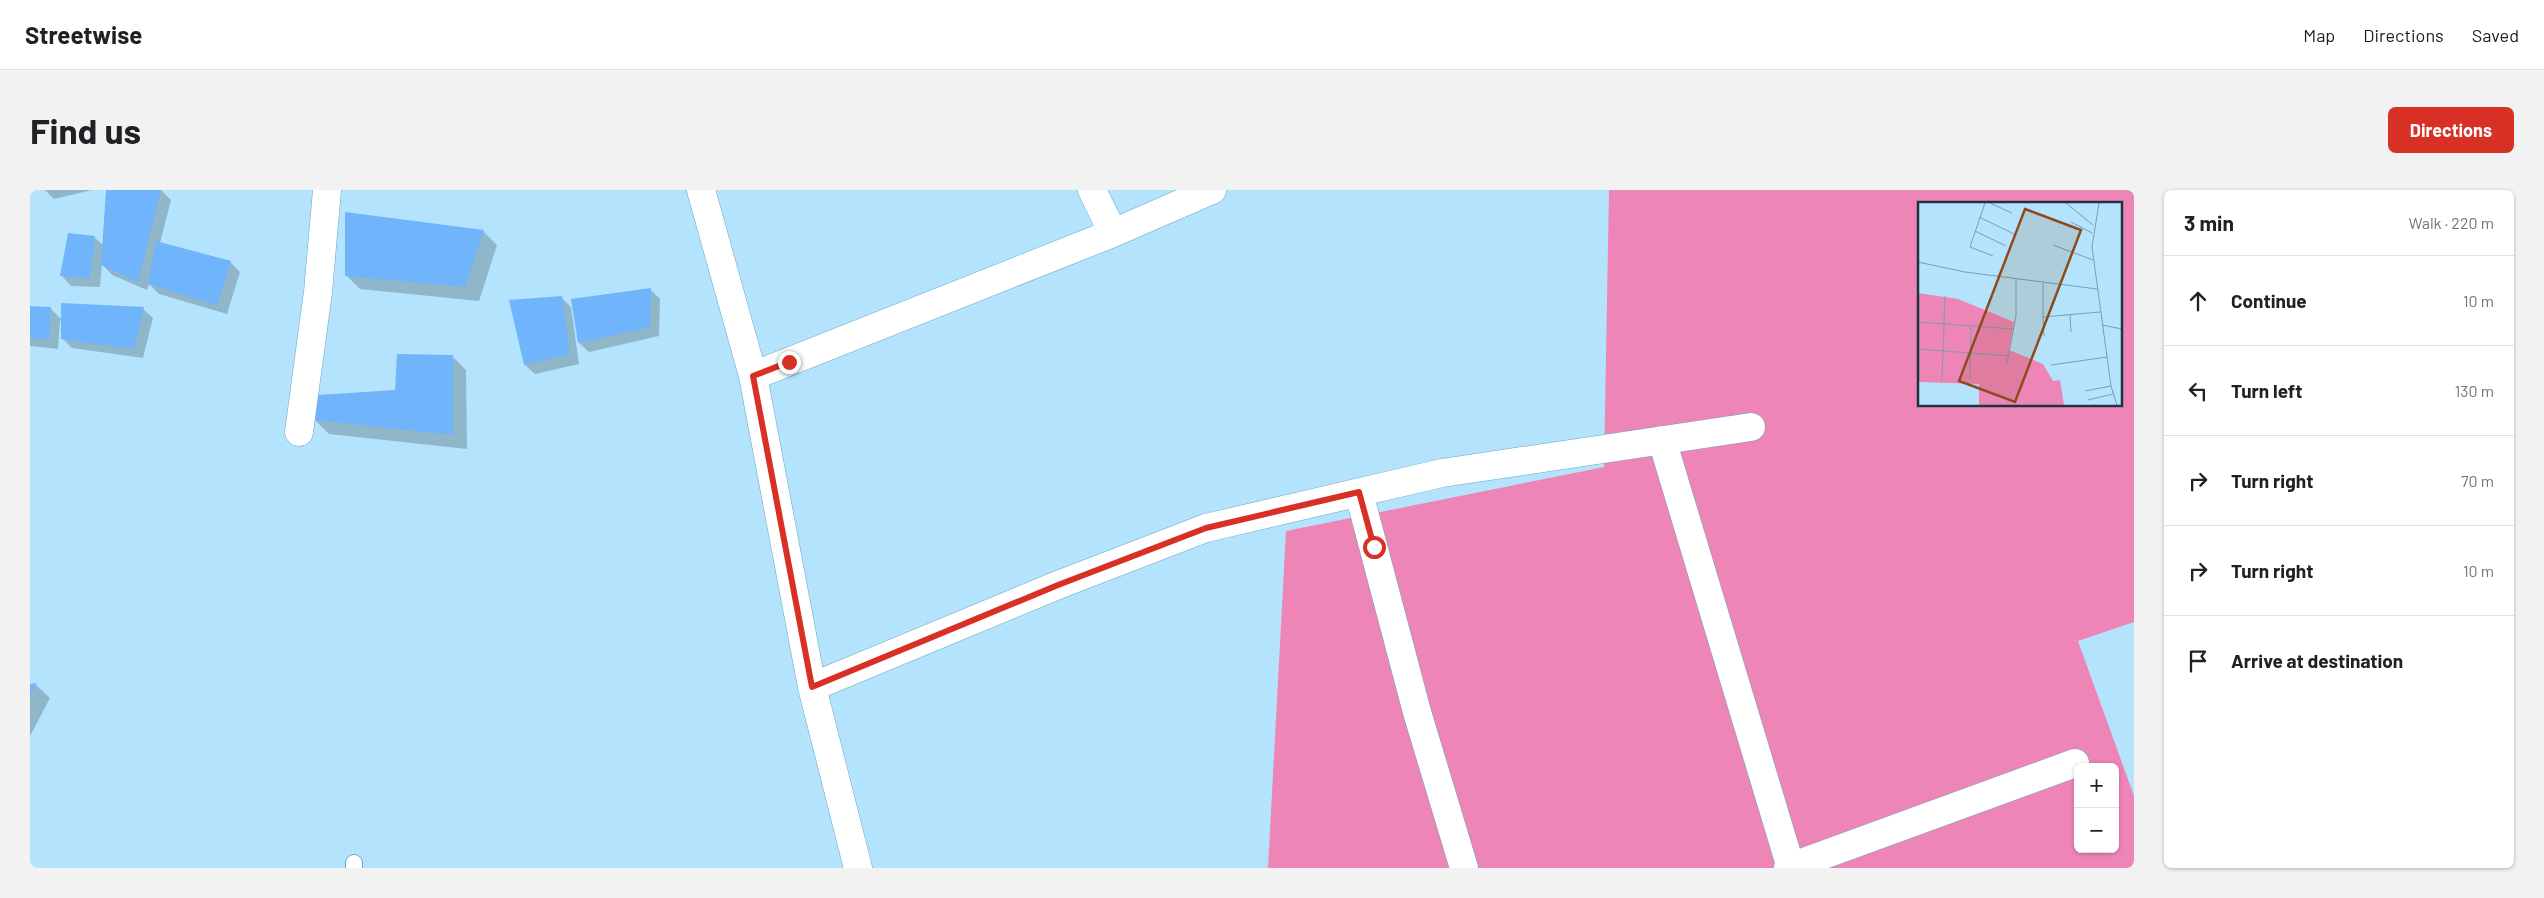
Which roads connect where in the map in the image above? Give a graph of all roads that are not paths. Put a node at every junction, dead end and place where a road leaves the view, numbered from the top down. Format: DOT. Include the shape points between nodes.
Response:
graph roads {
  1 [pos="327,190"];
  2 [pos="700,190"];
  3 [pos="1092,190"];
  4 [pos="1212,190"];
  5 [pos="1114,233"];
  6 [pos="753,376"];
  7 [pos="1751,427"];
  8 [pos="299,432"];
  9 [pos="1662,440"];
  10 [pos="1359,492"];
  11 [pos="812,687"];
  12 [pos="2074,763"];
  13 [pos="858,868"];
  14 [pos="1464,868"];
  15 [pos="1790,868"];
  1 -- 8 [label="street" via="318,292"];
  2 -- 6 [label="street"];
  3 -- 5 [label="street"];
  4 -- 5 [label="street"];
  5 -- 6 [label="street"];
  6 -- 11 [label="street"];
  7 -- 9 [label="street"];
  9 -- 10 [label="street" via="1442,473"];
  9 -- 15 [label="street"];
  10 -- 11 [label="street" via="1206,528 1058,585"];
  10 -- 14 [label="street" via="1417,712"];
  11 -- 13 [label="street"];
  12 -- 15 [label="street"];
}
